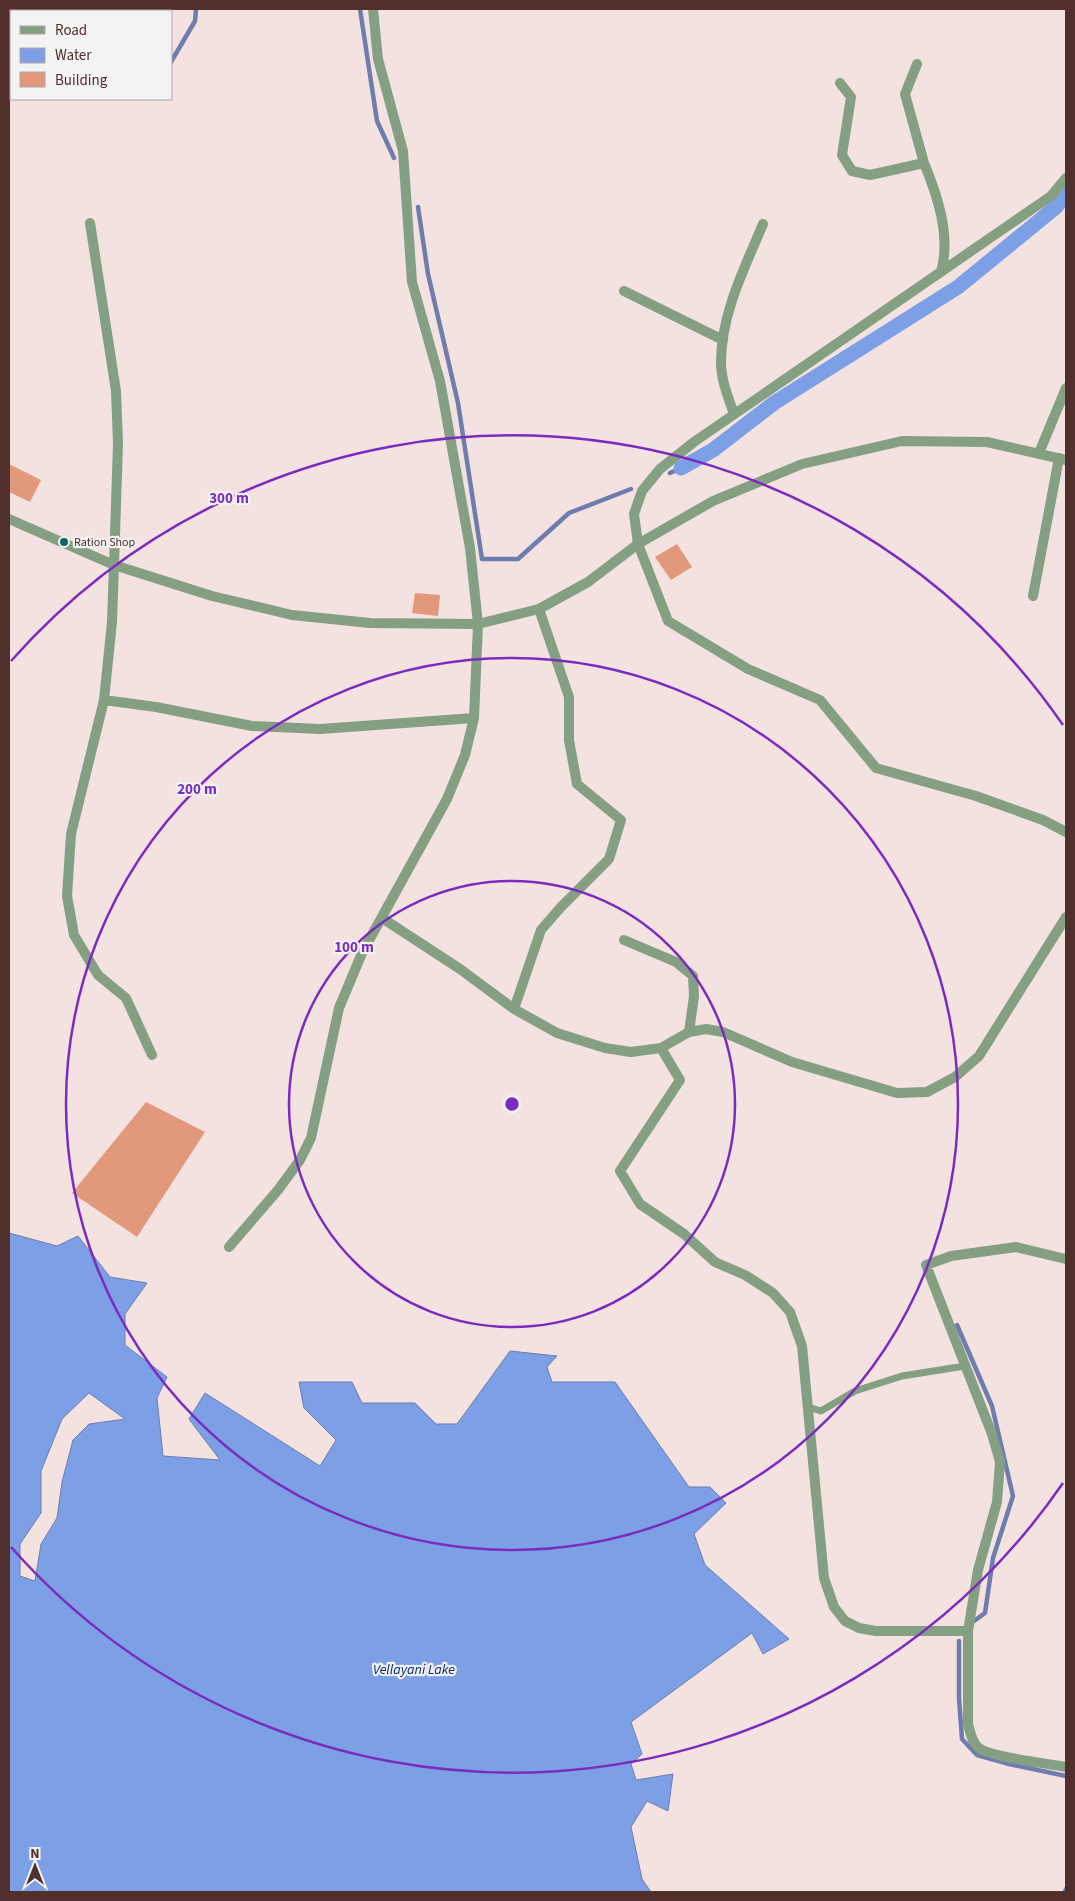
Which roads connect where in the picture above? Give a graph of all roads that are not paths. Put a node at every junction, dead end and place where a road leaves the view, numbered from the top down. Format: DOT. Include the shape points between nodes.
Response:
graph roads {
  1 [pos="373,9"];
  2 [pos="917,64"];
  3 [pos="840,84"];
  4 [pos="924,163"];
  5 [pos="1066,178"];
  6 [pos="90,223"];
  7 [pos="763,224"];
  8 [pos="941,272"];
  9 [pos="624,291"];
  10 [pos="723,340"];
  11 [pos="1066,388"];
  12 [pos="734,414"];
  13 [pos="1039,454"];
  14 [pos="1062,459"];
  15 [pos="9,520"];
  16 [pos="638,544"];
  17 [pos="114,565"];
  18 [pos="1033,596"];
  19 [pos="539,609"];
  20 [pos="478,624"];
  21 [pos="104,700"];
  22 [pos="474,718"];
  23 [pos="1066,832"];
  24 [pos="1066,917"];
  25 [pos="382,918"];
  26 [pos="624,940"];
  27 [pos="514,1009"];
  28 [pos="689,1032"];
  29 [pos="661,1048"];
  30 [pos="152,1055"];
  31 [pos="229,1247"];
  32 [pos="1066,1259"];
  33 [pos="965,1366"];
  34 [pos="808,1408"];
  35 [pos="968,1631"];
  36 [pos="1066,1767"];
  1 -- 20 [label="street" via="378,59 403,151 412,282 440,382 470,548"];
  2 -- 4 [label="street" via="905,94"];
  3 -- 4 [label="street" via="851,97 842,155 852,172 870,175"];
  4 -- 8 [label="street" via="944,224"];
  5 -- 8 [label="street" via="1051,196"];
  6 -- 17 [label="street" via="116,391 118,443"];
  7 -- 10 [label="street" via="740,278"];
  8 -- 12 [label="street"];
  9 -- 10 [label="street"];
  10 -- 12 [label="street" via="723,381"];
  11 -- 13 [label="street"];
  12 -- 16 [label="street" via="660,470 642,491 634,514"];
  13 -- 14 [label="street"];
  13 -- 16 [label="street" via="986,442 902,441 802,464 713,501"];
  14 -- 18 [label="street"];
  15 -- 17 [label="street"];
  16 -- 19 [label="street" via="588,582"];
  16 -- 23 [label="street" via="668,621 748,669 820,700 876,768 976,796 1044,820"];
  17 -- 20 [label="street" via="212,596 292,615 370,623"];
  17 -- 21 [label="street"];
  19 -- 20 [label="street"];
  19 -- 27 [label="street" via="568,696 568,740 577,784 620,820 608,859 540,930"];
  20 -- 22 [label="street"];
  21 -- 22 [label="street" via="252,726 320,729"];
  21 -- 30 [label="street" via="70,834 67,896 74,935 98,975 126,998"];
  22 -- 25 [label="street" via="465,755 447,799"];
  24 -- 28 [label="street" via="979,1056 955,1077 927,1092 897,1093 792,1062 723,1032 706,1029"];
  25 -- 27 [label="street"];
  25 -- 31 [label="street" via="362,953 339,1008 311,1138 300,1160 278,1190"];
  26 -- 28 [label="street" via="676,962 693,976"];
  27 -- 29 [label="street" via="557,1033 605,1048 631,1052"];
  28 -- 29 [label="street"];
  29 -- 34 [label="street" via="680,1080 620,1171 640,1204 684,1234 715,1262 746,1275 773,1293 790,1312 802,1346"];
  32 -- 33 [label="street" via="1016,1248 951,1256 926,1266"];
  33 -- 34 [label="lane" via="902,1376 855,1391 821,1411"];
  33 -- 35 [label="street" via="1000,1462 997,1502 978,1570"];
  34 -- 35 [label="street" via="824,1578 834,1607 845,1621 859,1628 876,1631"];
  35 -- 36 [label="street" via="968,1724 978,1748"];
}
